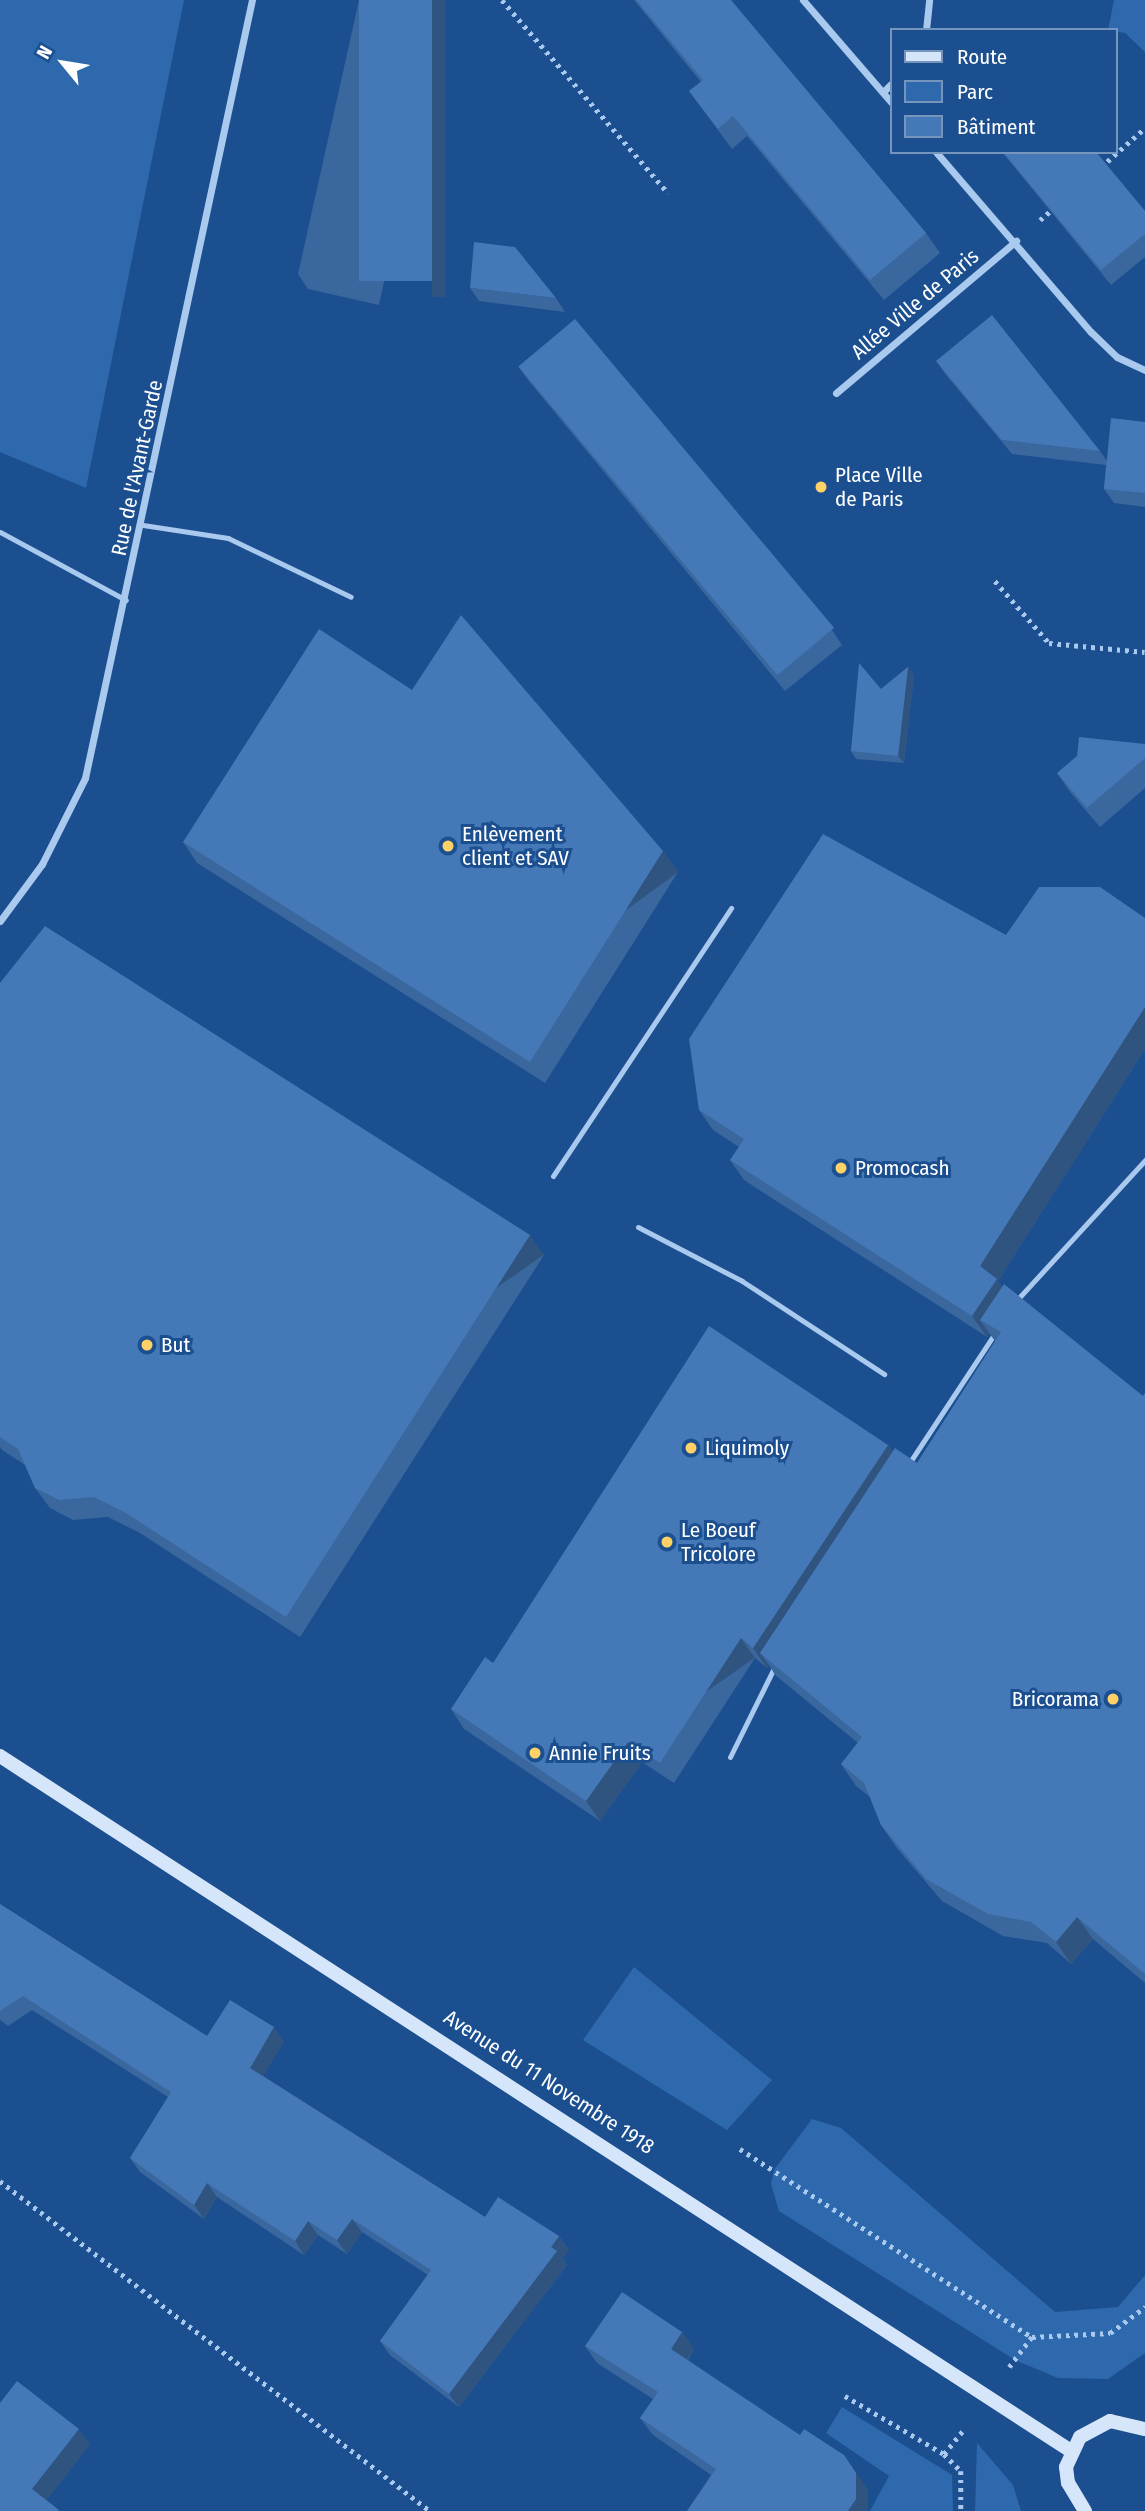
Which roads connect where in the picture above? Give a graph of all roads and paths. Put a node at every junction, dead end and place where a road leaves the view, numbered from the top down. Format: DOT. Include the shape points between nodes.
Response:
graph roads {
  1 [pos="252,0"];
  2 [pos="502,0"];
  3 [pos="803,0"];
  4 [pos="929,0"];
  5 [pos="926,28"];
  6 [pos="890,85"];
  7 [pos="883,92"];
  8 [pos="890,101"];
  9 [pos="1145,128"];
  10 [pos="1117,152"];
  11 [pos="938,154"];
  12 [pos="1115,154"];
  13 [pos="1095,171"];
  14 [pos="668,193"];
  15 [pos="1066,198"];
  16 [pos="1016,242"];
  17 [pos="1145,370"];
  18 [pos="836,393"];
  19 [pos="143,525"];
  20 [pos="0,532"];
  21 [pos="995,581"];
  22 [pos="351,597"];
  23 [pos="127,600"];
  24 [pos="1145,652"];
  25 [pos="731,908"];
  26 [pos="0,922"];
  27 [pos="1145,1160"];
  28 [pos="553,1176"];
  29 [pos="638,1227"];
  30 [pos="1007,1314"];
  31 [pos="1000,1325"];
  32 [pos="884,1374"];
  33 [pos="900,1477"];
  34 [pos="784,1653"];
  35 [pos="0,1756"];
  36 [pos="730,1757"];
  37 [pos="740,2149"];
  38 [pos="0,2181"];
  39 [pos="1145,2307"];
  40 [pos="845,2396"];
  41 [pos="1144,2427"];
  42 [pos="1071,2451"];
  43 [pos="430,2511"];
  44 [pos="961,2511"];
  45 [pos="1085,2511"];
  1 -- 19 [label="street, Rue de l'Avant-Garde"];
  2 -- 14 [label="path"];
  3 -- 7 [label="street"];
  4 -- 5 [label="street"];
  6 -- 7 [label="street"];
  7 -- 8 [label="street"];
  9 -- 10 [label="path"];
  11 -- 16 [label="street"];
  12 -- 13 [label="path"];
  15 -- 16 [label="path"];
  16 -- 17 [label="street" via="1091,332 1117,357"];
  16 -- 18 [label="street, Allée Ville de Paris"];
  19 -- 22 [label="lane" via="228,538"];
  19 -- 23 [label="street, Rue de l'Avant-Garde"];
  20 -- 23 [label="lane"];
  21 -- 24 [label="path" via="1049,643"];
  23 -- 26 [label="street, Rue de l'Avant-Garde" via="85,778 42,864"];
  25 -- 28 [label="lane"];
  27 -- 30 [label="lane" via="1031,1279"];
  29 -- 32 [label="lane" via="742,1281"];
  31 -- 33 [label="lane"];
  34 -- 36 [label="lane" via="753,1699"];
  35 -- 42 [label="main road, Avenue du 11 Novembre 1918"];
  37 -- 39 [label="path" via="1032,2337 1110,2333"];
  38 -- 43 [label="path"];
  40 -- 44 [label="path" via="944,2454 961,2471"];
  41 -- 42 [label="main road" via="1102,2424"];
  42 -- 45 [label="main road" via="1068,2483"];
}
